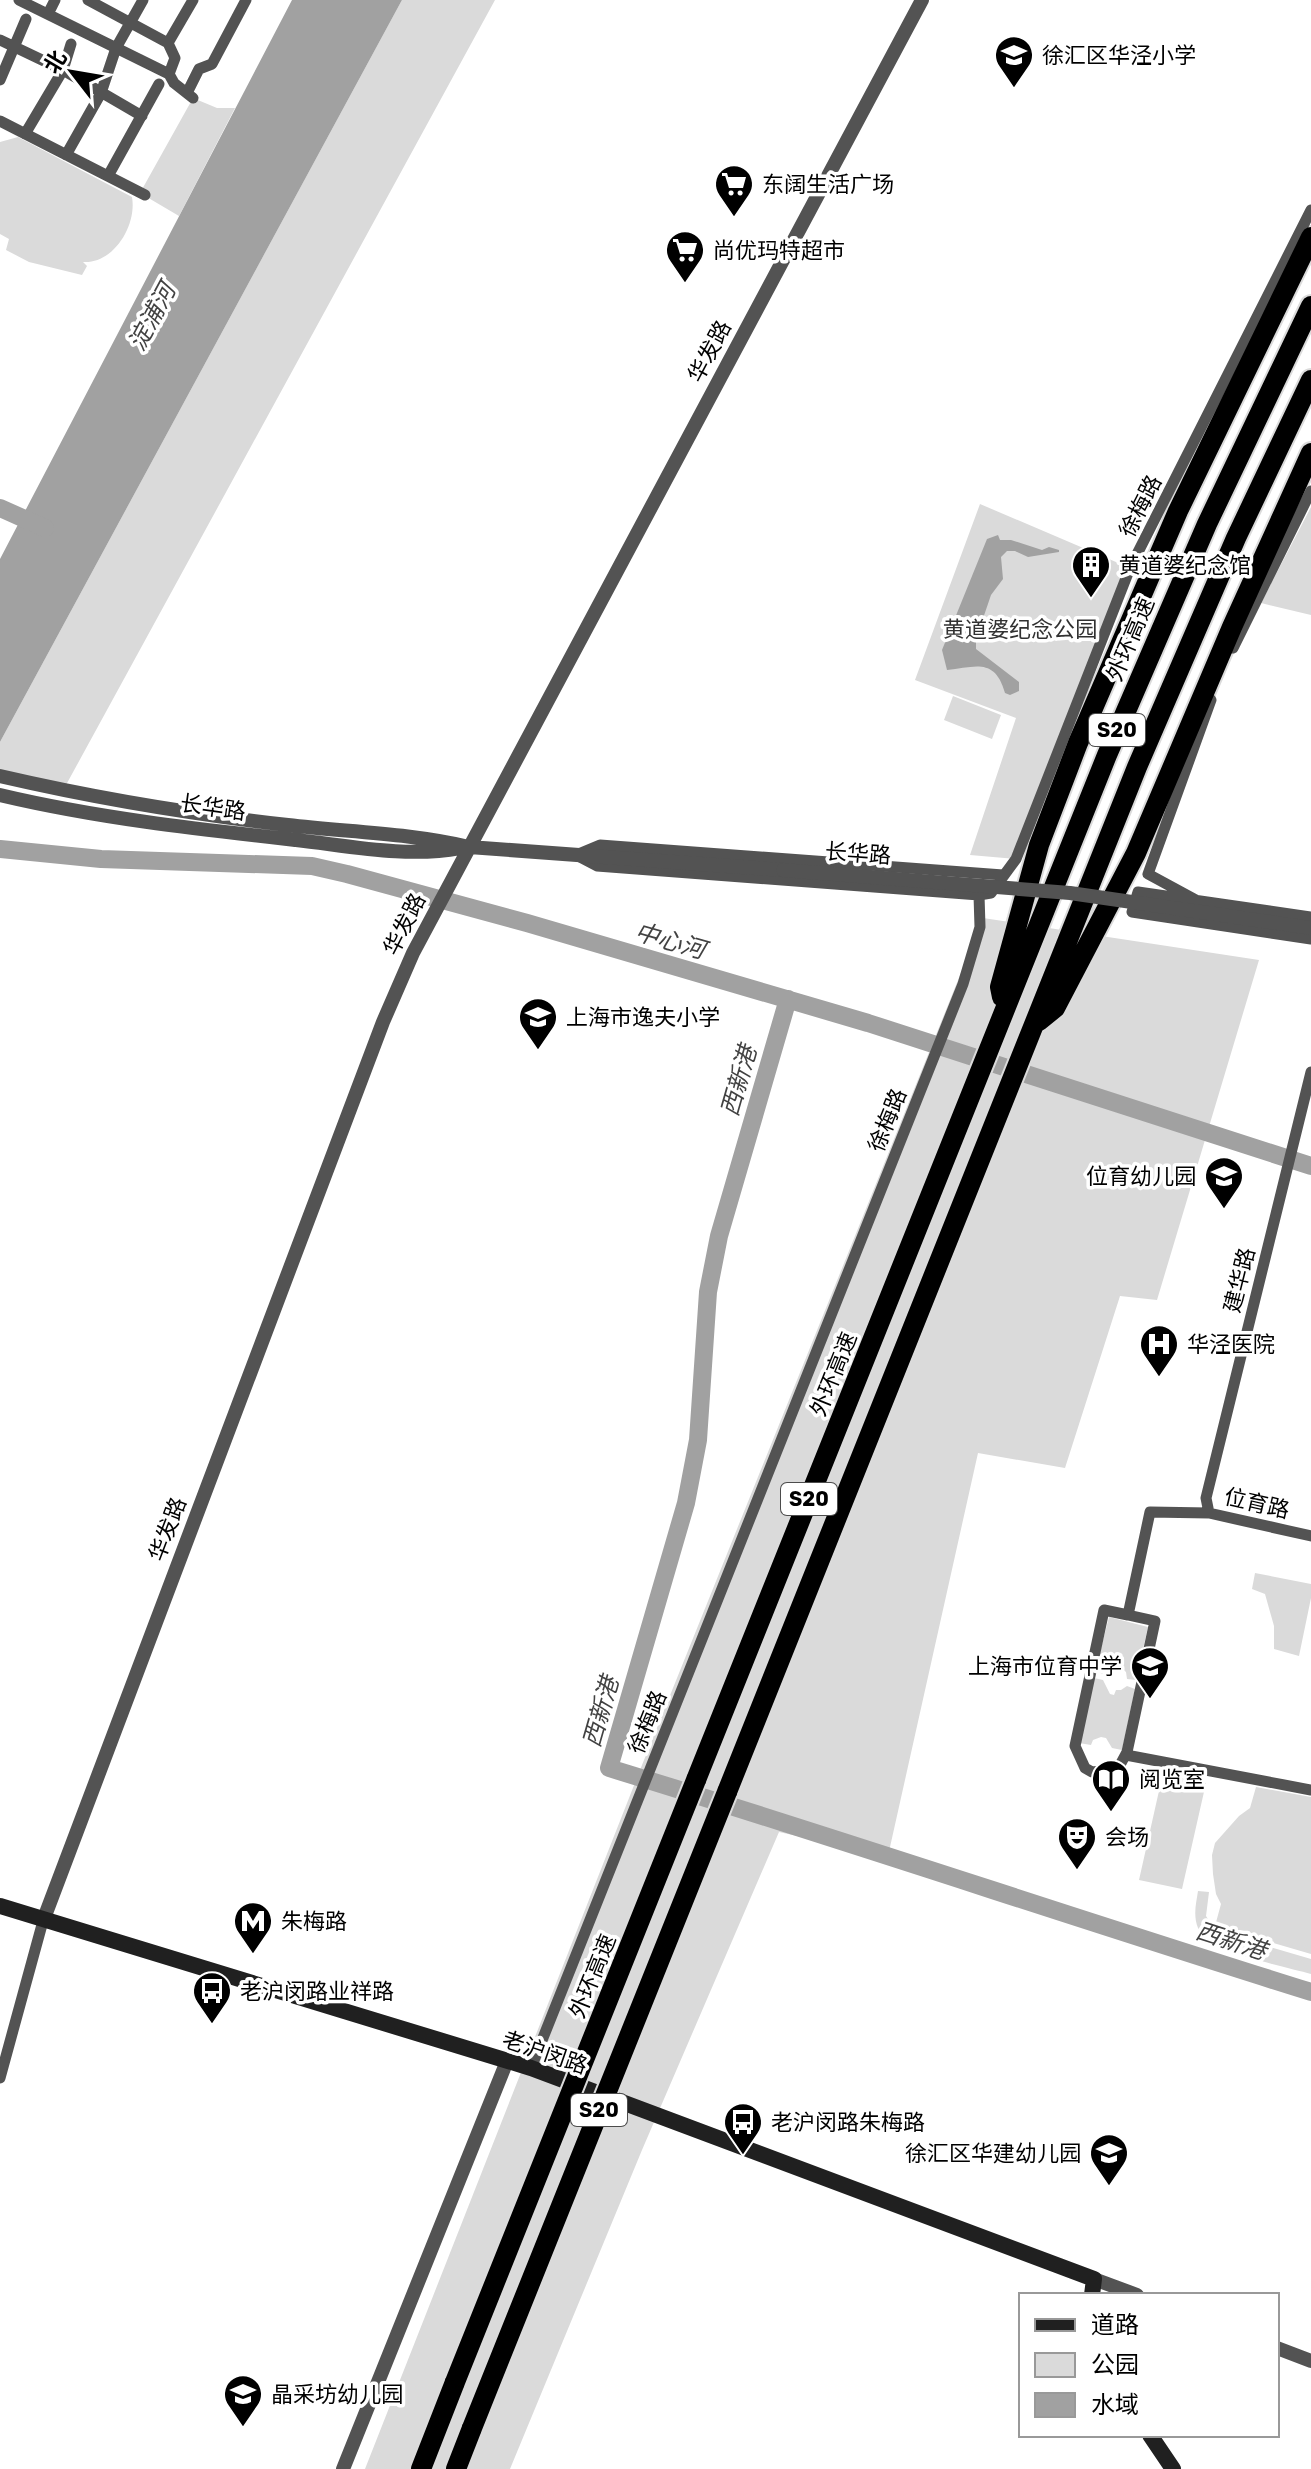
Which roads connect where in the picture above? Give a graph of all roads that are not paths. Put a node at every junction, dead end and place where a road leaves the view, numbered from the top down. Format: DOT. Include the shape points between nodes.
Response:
graph roads {
  1 [pos="19,0"];
  2 [pos="55,0"];
  3 [pos="143,0"];
  4 [pos="193,0"];
  5 [pos="246,0"];
  6 [pos="922,0"];
  7 [pos="94,1"];
  8 [pos="48,14"];
  9 [pos="26,19"];
  10 [pos="130,24"];
  11 [pos="0,40"];
  12 [pos="168,43"];
  13 [pos="71,44"];
  14 [pos="16,47"];
  15 [pos="116,48"];
  16 [pos="63,70"];
  17 [pos="169,74"];
  18 [pos="0,80"];
  19 [pos="159,84"];
  20 [pos="101,93"];
  21 [pos="142,116"];
  22 [pos="0,121"];
  23 [pos="25,134"];
  24 [pos="66,155"];
  25 [pos="108,176"];
  26 [pos="145,195"];
  27 [pos="1311,210"];
  28 [pos="1311,237"];
  29 [pos="1311,306"];
  30 [pos="1311,380"];
  31 [pos="1311,453"];
  32 [pos="1311,491"];
  33 [pos="0,776"];
  34 [pos="0,783"];
  35 [pos="0,795"];
  36 [pos="174,817"];
  37 [pos="469,847"];
  38 [pos="576,855"];
  39 [pos="1003,875"];
  40 [pos="979,895"];
  41 [pos="1196,900"];
  42 [pos="1311,917"];
  43 [pos="1311,928"];
  44 [pos="1311,939"];
  45 [pos="1004,1012"];
  46 [pos="1033,1025"];
  47 [pos="1311,1072"];
  48 [pos="1206,1498"];
  49 [pos="1209,1513"];
  50 [pos="1311,1536"];
  51 [pos="1128,1615"];
  52 [pos="1126,1755"];
  53 [pos="1311,1790"];
  54 [pos="0,1906"];
  55 [pos="43,1921"];
  56 [pos="507,2061"];
  57 [pos="531,2068"];
  58 [pos="0,2078"];
  59 [pos="1093,2287"];
  60 [pos="1126,2293"];
  61 [pos="1279,2349"];
  62 [pos="1311,2361"];
  63 [pos="1151,2437"];
  64 [pos="343,2469"];
  65 [pos="421,2469"];
  66 [pos="456,2469"];
  67 [pos="1173,2469"];
  1 -- 8 [label="street"];
  2 -- 8 [label="street"];
  3 -- 10 [label="street"];
  4 -- 12 [label="street"];
  5 -- 17 [label="street" via="212,64 199,69 190,96"];
  6 -- 37 [label="street, 华发路"];
  7 -- 10 [label="street"];
  8 -- 15 [label="street"];
  9 -- 14 [label="street"];
  10 -- 12 [label="street"];
  10 -- 15 [label="street"];
  11 -- 14 [label="street"];
  12 -- 17 [label="street" via="175,58"];
  13 -- 16 [label="street"];
  14 -- 16 [label="street"];
  14 -- 18 [label="street"];
  15 -- 17 [label="street"];
  15 -- 20 [label="street"];
  16 -- 20 [label="street"];
  16 -- 23 [label="street"];
  19 -- 21 [label="street"];
  20 -- 21 [label="street"];
  20 -- 24 [label="street"];
  21 -- 25 [label="street"];
  22 -- 23 [label="street"];
  23 -- 24 [label="street"];
  24 -- 25 [label="street"];
  25 -- 26 [label="street"];
  27 -- 39 [label="street, 徐梅路" via="1130,568 1016,859"];
  28 -- 45 [label="highway" via="1178,511 1055,801 1000,987"];
  29 -- 45 [label="highway, 外环高速 / S20" via="1145,665"];
  30 -- 46 [label="highway, S20" via="1169,690"];
  31 -- 46 [label="highway" via="1126,874 1055,1008"];
  32 -- 41 [label="street" via="1221,672 1148,874"];
  33 -- 36 [label="street, 长华路"];
  34 -- 36 [label="street, 长华路"];
  35 -- 36 [label="street, 长华路" via="75,810"];
  36 -- 37 [label="street, 长华路" via="435,839"];
  37 -- 38 [label="street, 长华路"];
  37 -- 55 [label="street, 华发路" via="383,1022"];
  38 -- 39 [label="street, 长华路" via="600,845"];
  38 -- 40 [label="street, 长华路" via="597,866"];
  38 -- 43 [label="street, 长华路, bridge" via="1070,893"];
  39 -- 40 [label="street, 徐梅路" via="991,893"];
  40 -- 57 [label="street, 徐梅路" via="980,927 963,984"];
  41 -- 42 [label="street"];
  41 -- 44 [label="street" via="1138,892 1132,912"];
  45 -- 65 [label="highway, 外环高速 / S20, bridge"];
  46 -- 66 [label="highway, S20, bridge"];
  47 -- 48 [label="street, 建华路"];
  48 -- 49 [label="street, 位育路"];
  49 -- 50 [label="street, 位育路"];
  49 -- 51 [label="street" via="1150,1512"];
  51 -- 52 [label="street" via="1155,1621"];
  51 -- 52 [label="street" via="1104,1610 1075,1746 1092,1772 1111,1770"];
  52 -- 53 [label="street"];
  54 -- 55 [label="main road, 老沪闵路"];
  55 -- 56 [label="main road, 老沪闵路"];
  55 -- 58 [label="street"];
  56 -- 57 [label="main road, 老沪闵路"];
  56 -- 64 [label="street"];
  57 -- 59 [label="main road, 老沪闵路"];
  59 -- 60 [label="street"];
  61 -- 62 [label="street"];
  63 -- 67 [label="main road"];
}
